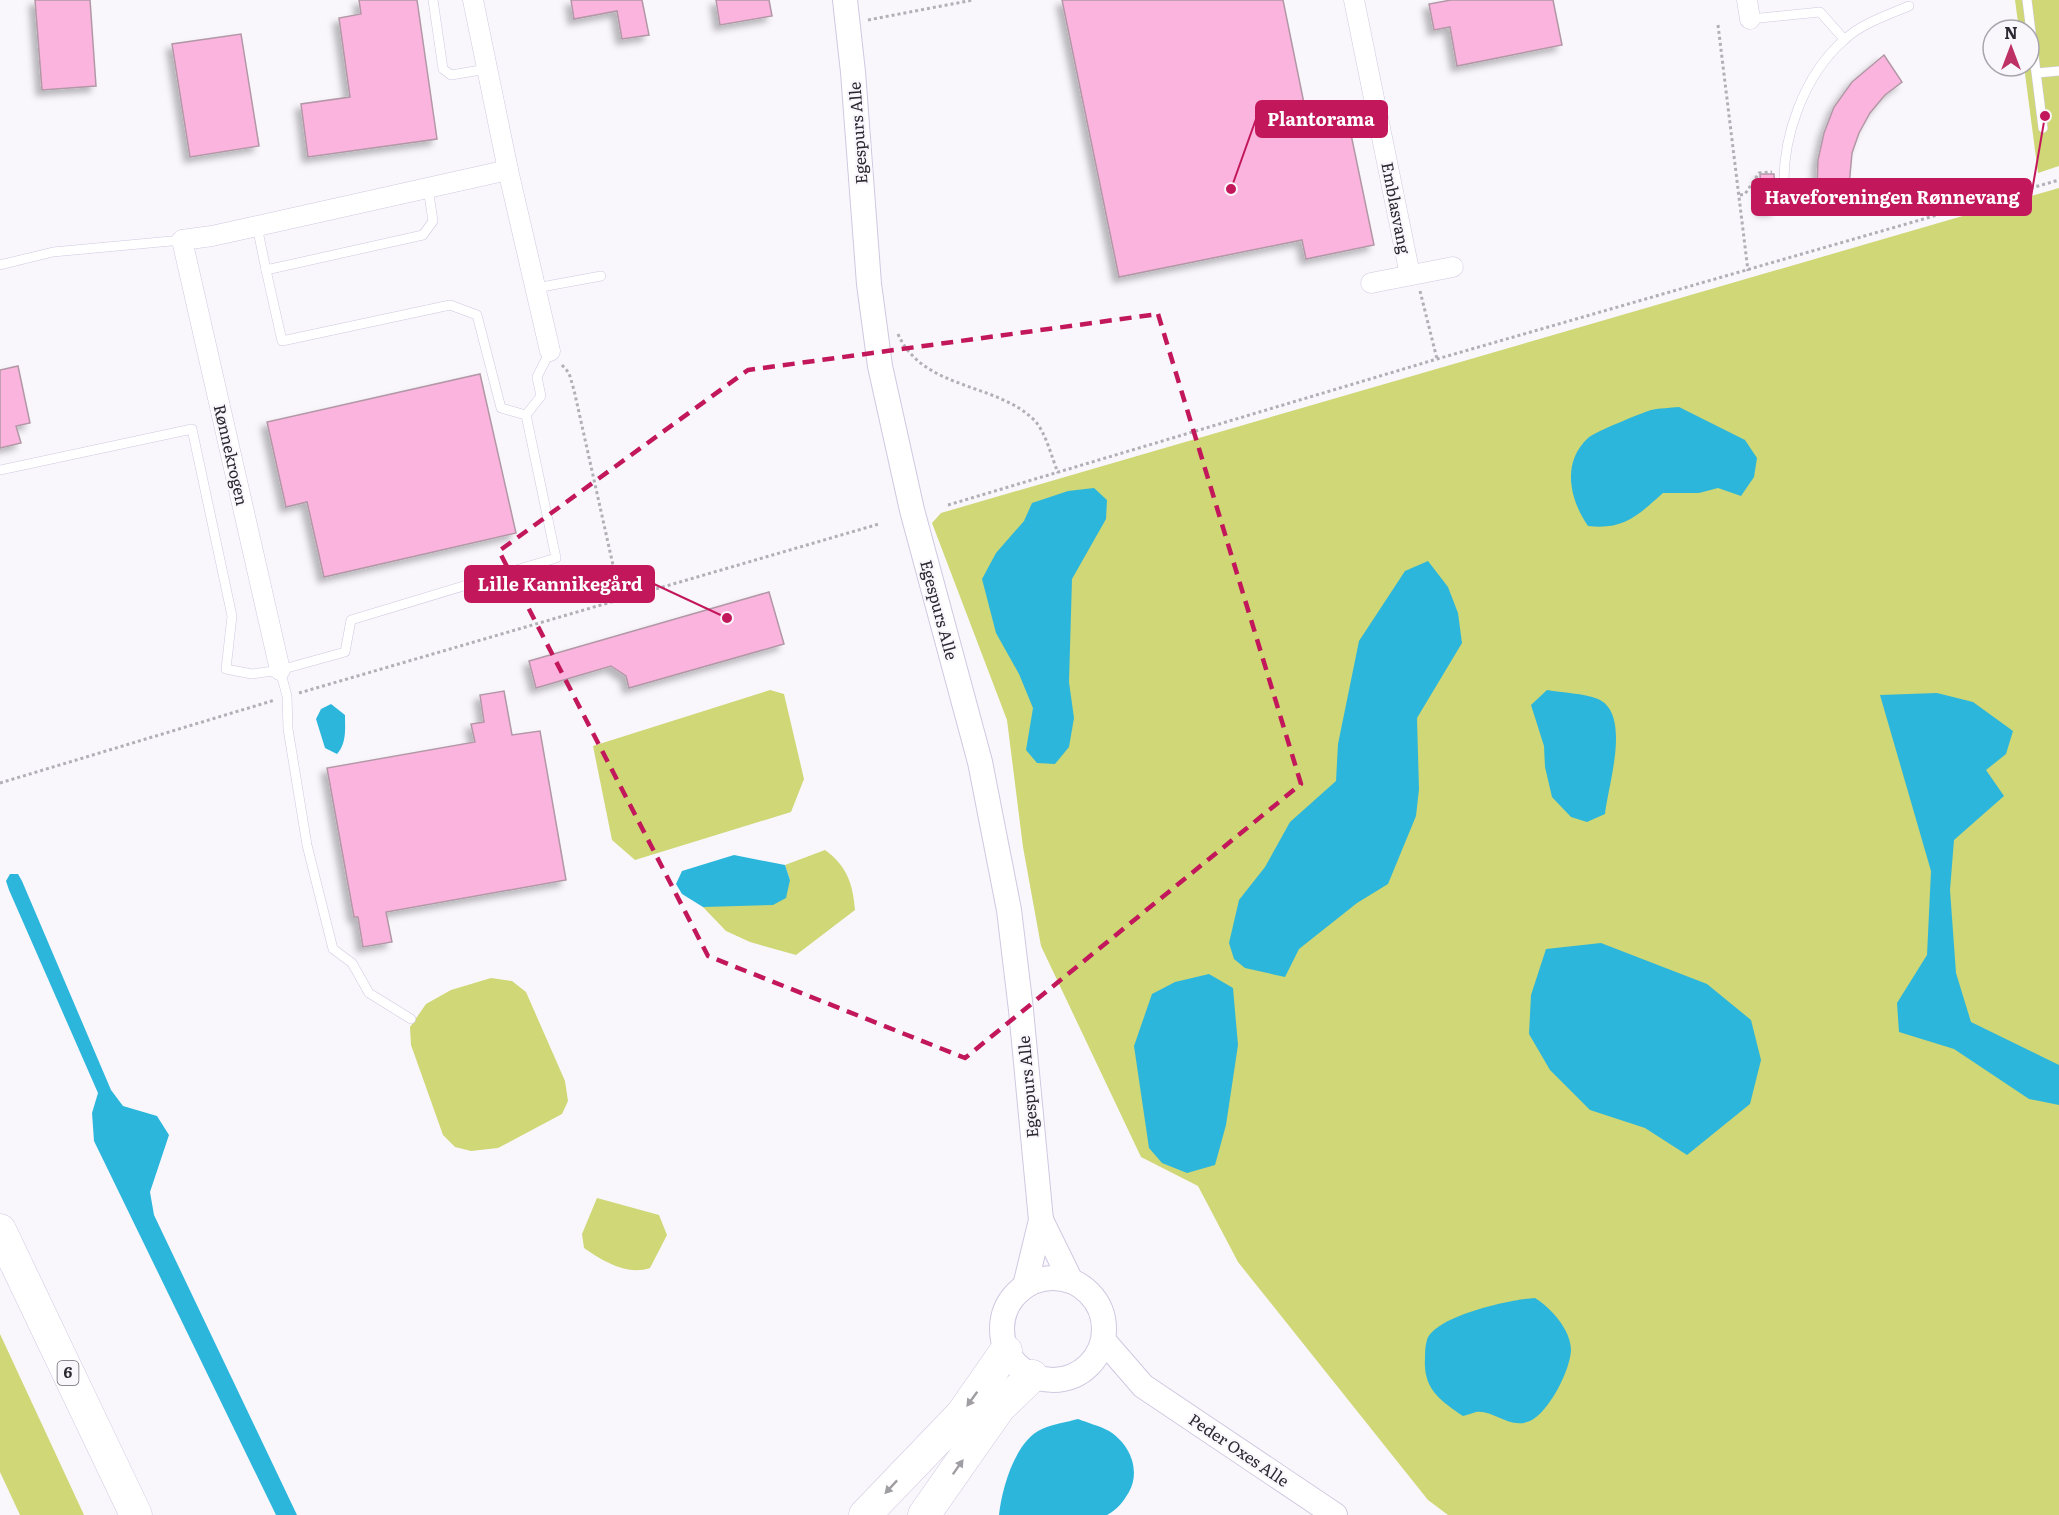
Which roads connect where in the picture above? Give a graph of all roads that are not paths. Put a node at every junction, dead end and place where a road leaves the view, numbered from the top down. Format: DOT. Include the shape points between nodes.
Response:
graph roads {
  1 [pos="433,0"];
  2 [pos="473,0"];
  3 [pos="845,0"];
  4 [pos="1354,0"];
  5 [pos="2027,0"];
  6 [pos="1909,6"];
  7 [pos="1749,10"];
  8 [pos="2029,18"];
  9 [pos="1844,39"];
  10 [pos="487,69"];
  11 [pos="2059,71"];
  12 [pos="2041,73"];
  13 [pos="2038,78"];
  14 [pos="2043,128"];
  15 [pos="508,170"];
  16 [pos="428,188"];
  17 [pos="1784,189"];
  18 [pos="257,226"];
  19 [pos="182,240"];
  20 [pos="0,265"];
  21 [pos="1453,267"];
  22 [pos="266,270"];
  23 [pos="1410,275"];
  24 [pos="601,276"];
  25 [pos="1371,283"];
  26 [pos="536,288"];
  27 [pos="550,351"];
  28 [pos="526,415"];
  29 [pos="0,470"];
  30 [pos="280,670"];
  31 [pos="411,1019"];
  32 [pos="1041,1220"];
  33 [pos="0,1230"];
  34 [pos="1071,1281"];
  35 [pos="1025,1286"];
  36 [pos="1104,1341"];
  37 [pos="1006,1351"];
  38 [pos="1088,1367"];
  39 [pos="1032,1376"];
  40 [pos="1143,1386"];
  41 [pos="136,1515"];
  42 [pos="865,1515"];
  43 [pos="924,1515"];
  44 [pos="1335,1515"];
  1 -- 10 [label="lane" via="443,69 451,75"];
  2 -- 10 [label="street"];
  3 -- 32 [label="street, Egespurs Alle" via="869,284 880,366 902,470 992,813 1021,1010"];
  4 -- 23 [label="street, Emblasvang"];
  5 -- 8 [label="lane"];
  6 -- 9 [label="lane"];
  7 -- 9 [label="lane" via="1820,12"];
  9 -- 17 [label="lane" via="1816,72 1804,97 1790,134"];
  10 -- 15 [label="street"];
  11 -- 12 [label="lane"];
  13 -- 14 [label="lane"];
  15 -- 16 [label="street"];
  15 -- 26 [label="street"];
  16 -- 18 [label="street"];
  16 -- 22 [label="lane" via="433,221 423,235"];
  18 -- 19 [label="street"];
  18 -- 22 [label="lane"];
  19 -- 20 [label="lane" via="53,252"];
  19 -- 30 [label="street, Rønnekrogen"];
  21 -- 23 [label="street, Emblasvang"];
  22 -- 28 [label="lane" via="282,341 450,305 477,315 501,408"];
  23 -- 25 [label="street, Emblasvang"];
  24 -- 26 [label="lane"];
  26 -- 27 [label="street"];
  27 -- 28 [label="lane" via="537,377 541,396"];
  28 -- 30 [label="lane" via="556,558 351,620 345,652"];
  29 -- 30 [label="lane" via="192,429 232,616 226,669 252,674"];
  30 -- 31 [label="lane" via="307,845 333,949 352,963 369,993"];
  32 -- 34 [label="street, Egespurs Alle"];
  32 -- 35 [label="street, Egespurs Alle"];
  33 -- 41 [label="highway, 6"];
  34 -- 35 [label="street" via="1039,1279"];
  34 -- 36 [label="street" via="1082,1286 1099,1305 1104,1316"];
  35 -- 37 [label="street" via="1011,1299 1004,1315"];
  36 -- 38 [label="street"];
  36 -- 40 [label="street, Peder Oxes Alle"];
  37 -- 39 [label="street" via="1017,1366"];
  37 -- 42 [label="highway, one-way" via="962,1414"];
  38 -- 39 [label="street" via="1062,1380"];
  38 -- 40 [label="street, Peder Oxes Alle"];
  43 -- 39 [label="highway, one-way" via="999,1408"];
  40 -- 44 [label="street, Peder Oxes Alle"];
}
